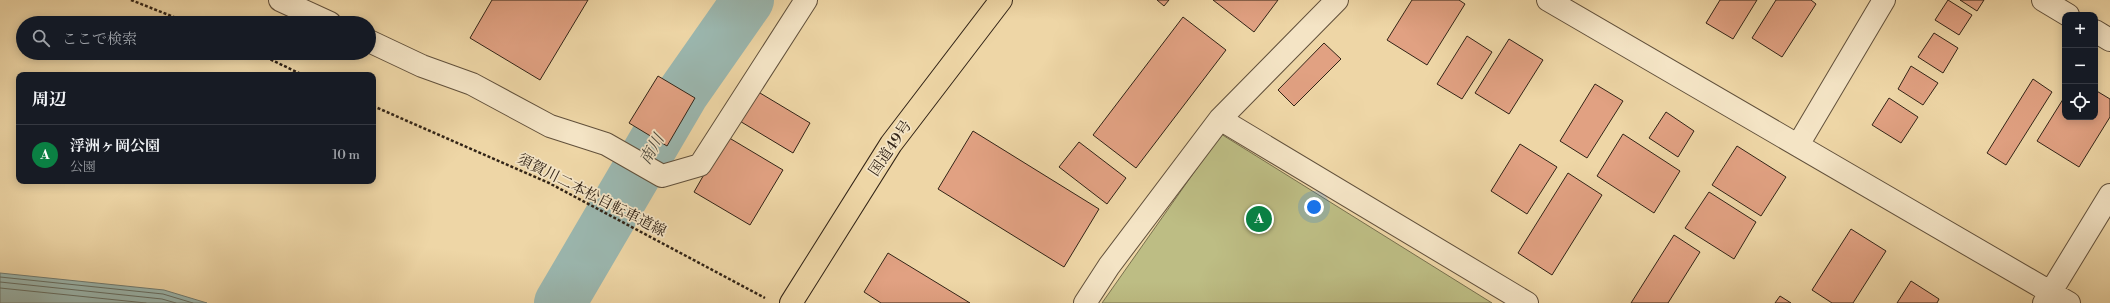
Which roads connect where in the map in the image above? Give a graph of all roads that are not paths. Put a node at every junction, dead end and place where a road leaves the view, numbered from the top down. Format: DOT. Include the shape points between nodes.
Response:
graph roads {
  1 [pos="280,0"];
  2 [pos="806,0"];
  3 [pos="1001,0"];
  4 [pos="1337,0"];
  5 [pos="1548,0"];
  6 [pos="1884,0"];
  7 [pos="2042,0"];
  8 [pos="2063,12"];
  9 [pos="315,16"];
  10 [pos="2098,33"];
  11 [pos="2110,40"];
  12 [pos="376,44"];
  13 [pos="1220,119"];
  14 [pos="1798,145"];
  15 [pos="2110,195"];
  16 [pos="2047,297"];
  17 [pos="791,303"];
  18 [pos="1085,303"];
  19 [pos="1527,303"];
  20 [pos="2069,303"];
  1 -- 9 [label="street"];
  2 -- 12 [label="street" via="700,166 662,176 606,144 550,126 472,84 422,66"];
  3 -- 17 [label="highway, 国道49号" via="891,144"];
  4 -- 13 [label="street"];
  5 -- 14 [label="street"];
  6 -- 14 [label="street"];
  7 -- 8 [label="street"];
  10 -- 11 [label="street"];
  13 -- 18 [label="street" via="1109,266"];
  13 -- 19 [label="street"];
  14 -- 16 [label="street"];
  15 -- 16 [label="street"];
  16 -- 20 [label="street"];
}
